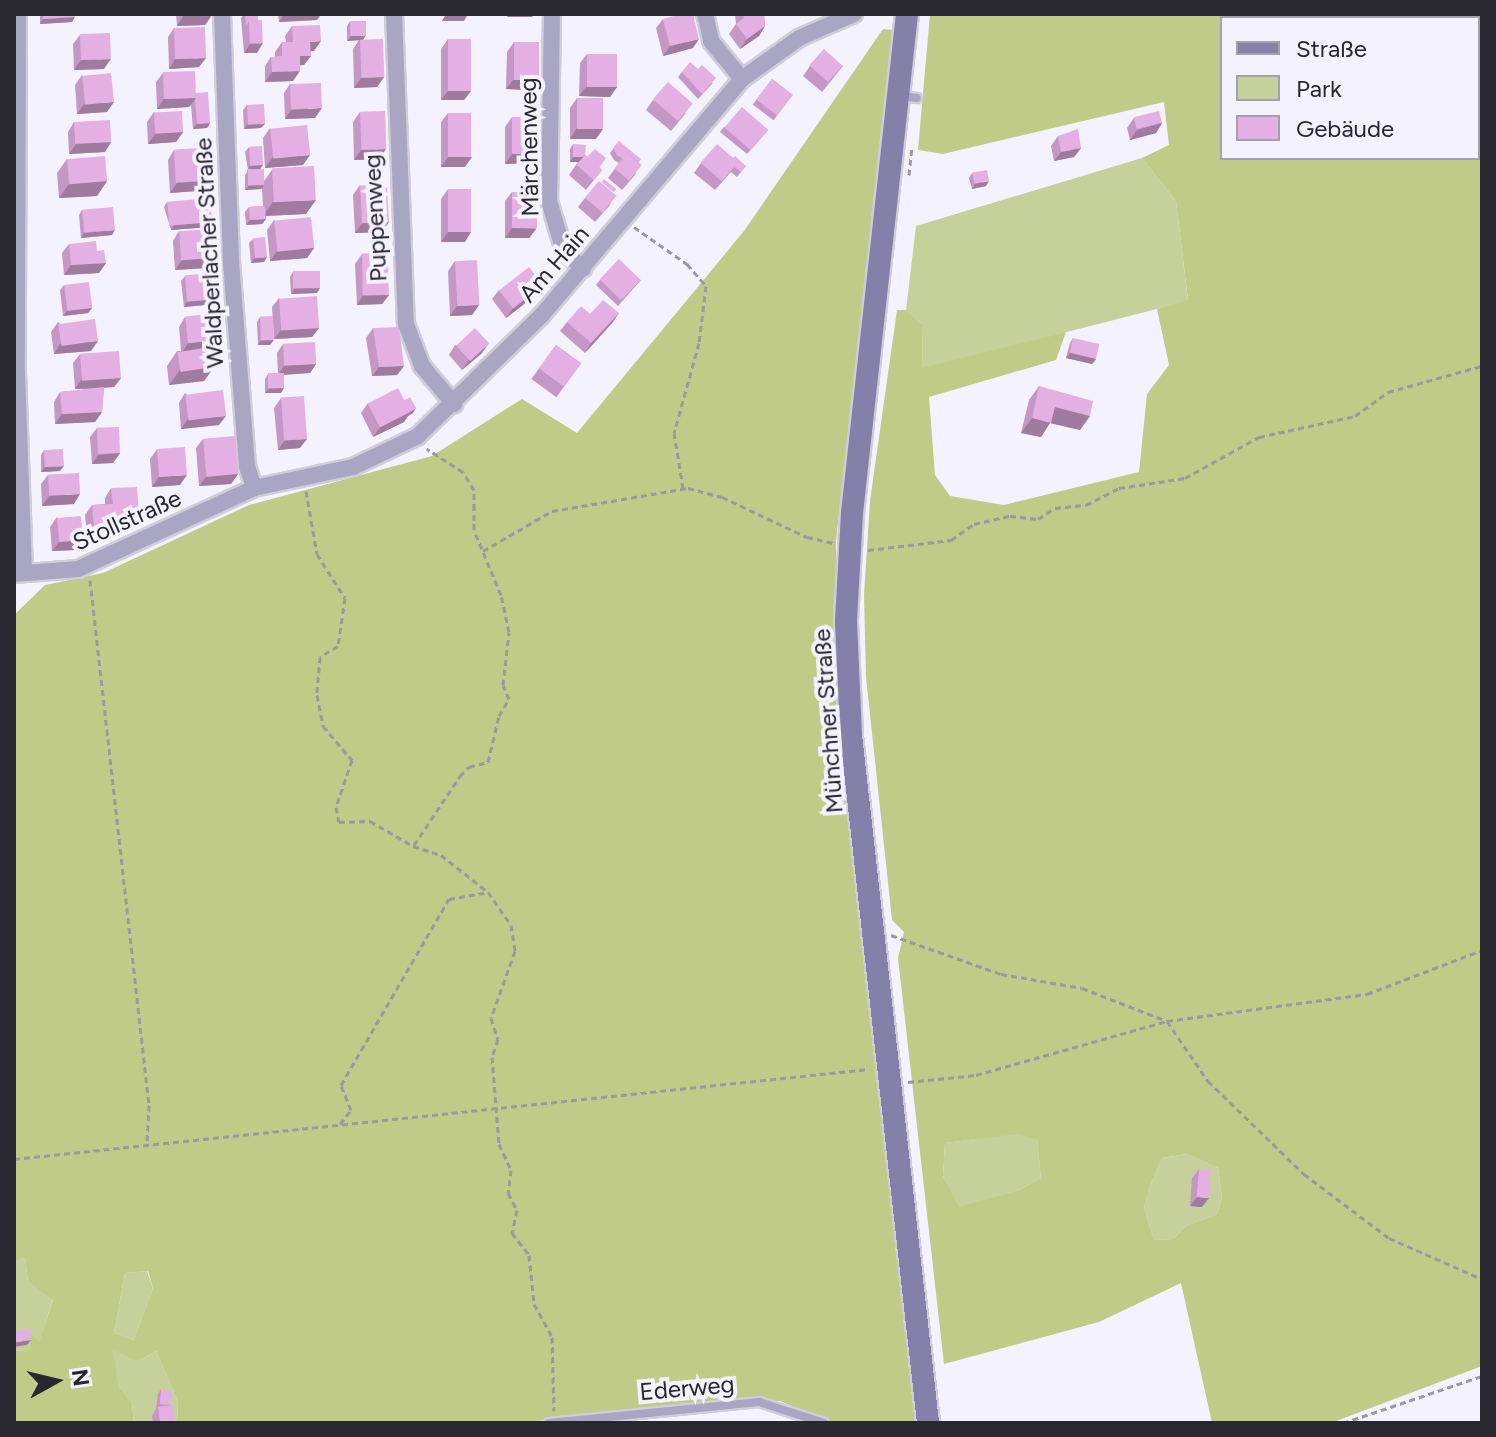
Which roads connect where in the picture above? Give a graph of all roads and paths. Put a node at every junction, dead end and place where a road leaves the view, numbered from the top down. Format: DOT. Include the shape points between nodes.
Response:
graph roads {
  1 [pos="18,14"];
  2 [pos="222,14"];
  3 [pos="394,14"];
  4 [pos="552,14"];
  5 [pos="705,14"];
  6 [pos="854,14"];
  7 [pos="911,28"];
  8 [pos="742,79"];
  9 [pos="913,138"];
  10 [pos="909,179"];
  11 [pos="626,218"];
  12 [pos="583,269"];
  13 [pos="1482,366"];
  14 [pos="454,404"];
  15 [pos="418,436"];
  16 [pos="301,475"];
  17 [pos="254,488"];
  18 [pos="683,488"];
  19 [pos="856,544"];
  20 [pos="483,551"];
  21 [pos="89,564"];
  22 [pos="19,572"];
  23 [pos="413,846"];
  24 [pos="488,892"];
  25 [pos="892,950"];
  26 [pos="1482,950"];
  27 [pos="1167,1021"];
  28 [pos="879,1067"];
  29 [pos="907,1069"];
  30 [pos="908,1082"];
  31 [pos="909,1095"];
  32 [pos="499,1108"];
  33 [pos="339,1125"];
  34 [pos="147,1145"];
  35 [pos="14,1159"];
  36 [pos="1482,1279"];
  37 [pos="1482,1376"];
  38 [pos="552,1423"];
  39 [pos="824,1423"];
  40 [pos="928,1423"];
  41 [pos="1343,1423"];
  1 -- 22 [label="street"];
  2 -- 17 [label="street, Waldperlacher Straße" via="231,262 247,466"];
  3 -- 14 [label="street, Puppenweg" via="406,324 422,366"];
  4 -- 12 [label="street, Märchenweg" via="549,201 564,251"];
  5 -- 8 [label="street" via="711,41"];
  6 -- 8 [label="street, Am Hain" via="799,38"];
  7 -- 19 [label="main road, Münchner Straße" via="903,59 908,97"];
  8 -- 11 [label="street, Am Hain"];
  9 -- 10 [label="path"];
  11 -- 12 [label="street, Am Hain"];
  11 -- 18 [label="path" via="687,264 706,286 699,343 674,433"];
  12 -- 14 [label="street, Am Hain"];
  13 -- 19 [label="path" via="1388,392 1347,419 1259,437 1185,478 1119,488 1086,505 1055,508 1038,519 986,521 951,540 877,552 862,551"];
  14 -- 15 [label="street, Am Hain"];
  15 -- 16 [label="street, Am Hain" via="353,467"];
  15 -- 20 [label="path" via="474,490 474,530"];
  16 -- 17 [label="street, Am Hain"];
  16 -- 23 [label="path" via="317,554 345,598 338,646 320,657 317,695 323,726 352,760 336,807 339,822 370,821"];
  17 -- 21 [label="street, Stollstraße"];
  18 -- 19 [label="path" via="722,497 754,516"];
  18 -- 20 [label="path" via="552,511"];
  19 -- 40 [label="main road, Münchner Straße" via="859,734"];
  20 -- 23 [label="path" via="509,632 503,685 509,699 499,716 488,762 469,767 460,776"];
  21 -- 22 [label="street, Stollstraße" via="50,573"];
  21 -- 34 [label="path" via="149,1105"];
  23 -- 24 [label="path" via="441,855"];
  24 -- 32 [label="path" via="511,925 515,951 491,1018 498,1039 492,1057"];
  24 -- 33 [label="path" via="449,899 341,1085 351,1110"];
  25 -- 27 [label="path" via="892,935 1001,974 1082,988"];
  26 -- 27 [label="path" via="1367,994"];
  27 -- 30 [label="path" via="976,1075"];
  27 -- 36 [label="path" via="1208,1081 1304,1174 1389,1238"];
  28 -- 32 [label="path"];
  29 -- 30 [label="path"];
  30 -- 31 [label="path"];
  32 -- 33 [label="path"];
  32 -- 38 [label="path" via="499,1144 511,1170 508,1193 517,1210 512,1233 529,1255 534,1304 552,1337"];
  33 -- 34 [label="path"];
  34 -- 35 [label="path"];
  37 -- 41 [label="path"];
  38 -- 39 [label="lane, Ederweg" via="759,1402"];
}
